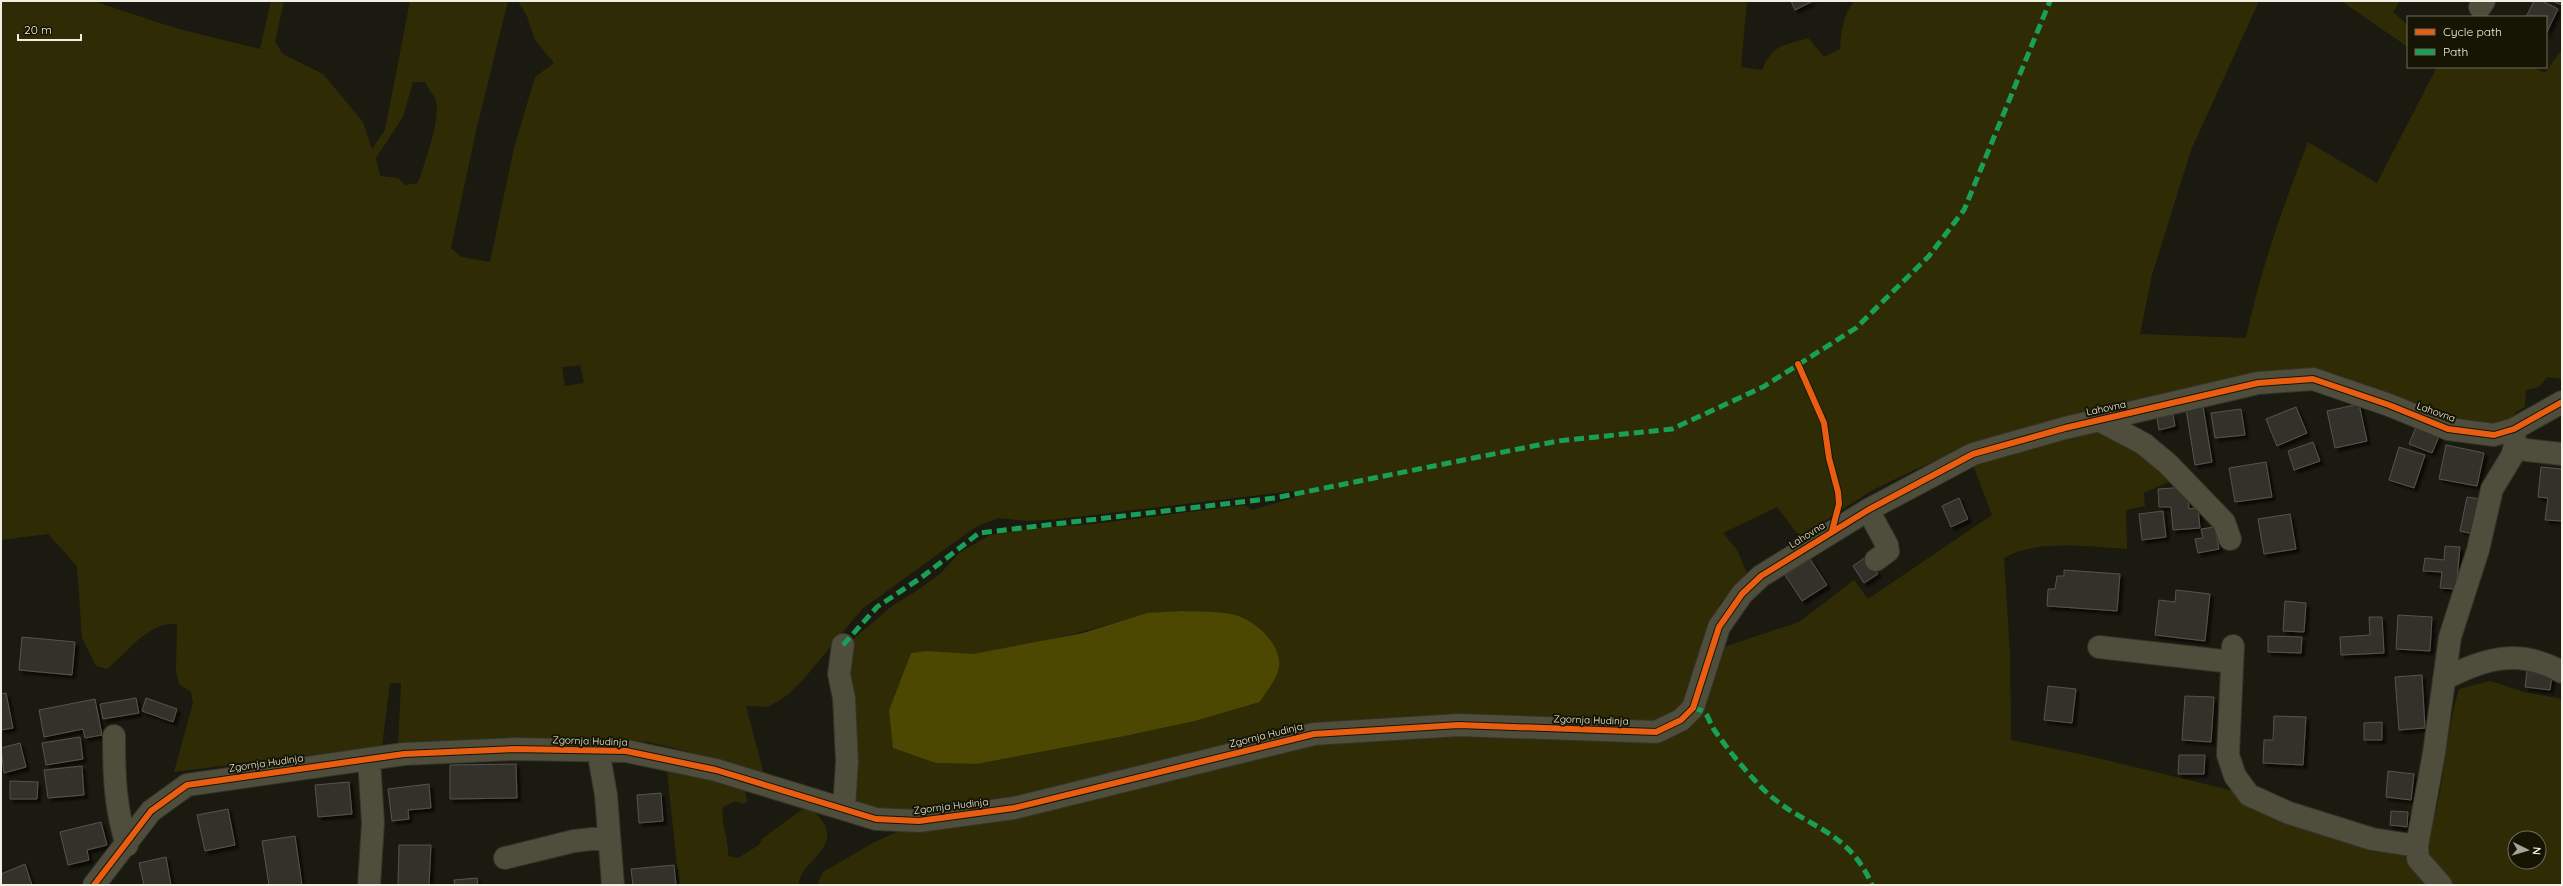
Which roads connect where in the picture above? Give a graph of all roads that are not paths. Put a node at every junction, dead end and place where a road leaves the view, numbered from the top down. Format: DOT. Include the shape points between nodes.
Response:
graph roads {
  1 [pos="2562,402"];
  2 [pos="2099,420"];
  3 [pos="2515,438"];
  4 [pos="2562,454"];
  5 [pos="1868,510"];
  6 [pos="2230,539"];
  7 [pos="1876,560"];
  8 [pos="843,645"];
  9 [pos="2100,647"];
  10 [pos="1710,650"];
  11 [pos="2562,672"];
  12 [pos="2444,679"];
  13 [pos="114,736"];
  14 [pos="598,750"];
  15 [pos="369,759"];
  16 [pos="844,810"];
  17 [pos="609,837"];
  18 [pos="127,844"];
  19 [pos="2417,846"];
  20 [pos="505,858"];
  21 [pos="94,885"];
  22 [pos="369,885"];
  23 [pos="613,885"];
  24 [pos="2441,885"];
  1 -- 3 [label="street, Lahovna"];
  2 -- 3 [label="street, Lahovna" via="2258,383 2313,379 2389,405 2448,429"];
  2 -- 5 [label="street, Lahovna" via="1973,454"];
  2 -- 6 [label="street" via="2144,444 2168,464 2224,522"];
  3 -- 4 [label="street" via="2526,450"];
  3 -- 12 [label="street" via="2512,456 2492,489 2478,550 2450,637"];
  5 -- 7 [label="street" via="1888,551"];
  5 -- 10 [label="street, Lahovna" via="1761,576 1742,594 1720,627"];
  8 -- 16 [label="street" via="839,674 844,698 847,762"];
  9 -- 19 [label="street" via="2233,654 2228,755 2235,776 2249,795 2289,813 2372,839"];
  10 -- 16 [label="street, Zgornja Hudinja" via="1702,686 1693,708 1682,720 1656,732 1459,725 1314,734 1014,808 919,821 876,819"];
  11 -- 12 [label="street" via="2544,662 2525,658 2494,659 2468,666"];
  12 -- 19 [label="street"];
  13 -- 18 [label="street" via="114,784 119,821"];
  14 -- 15 [label="street, Zgornja Hudinja" via="491,750 404,754"];
  14 -- 16 [label="street, Zgornja Hudinja" via="626,751 716,770"];
  14 -- 17 [label="street" via="606,795"];
  15 -- 18 [label="street, Zgornja Hudinja" via="187,785 152,811"];
  15 -- 22 [label="street" via="373,823"];
  17 -- 20 [label="street" via="574,841"];
  17 -- 23 [label="street"];
  18 -- 21 [label="street, Zgornja Hudinja"];
  19 -- 24 [label="street" via="2418,859"];
}
